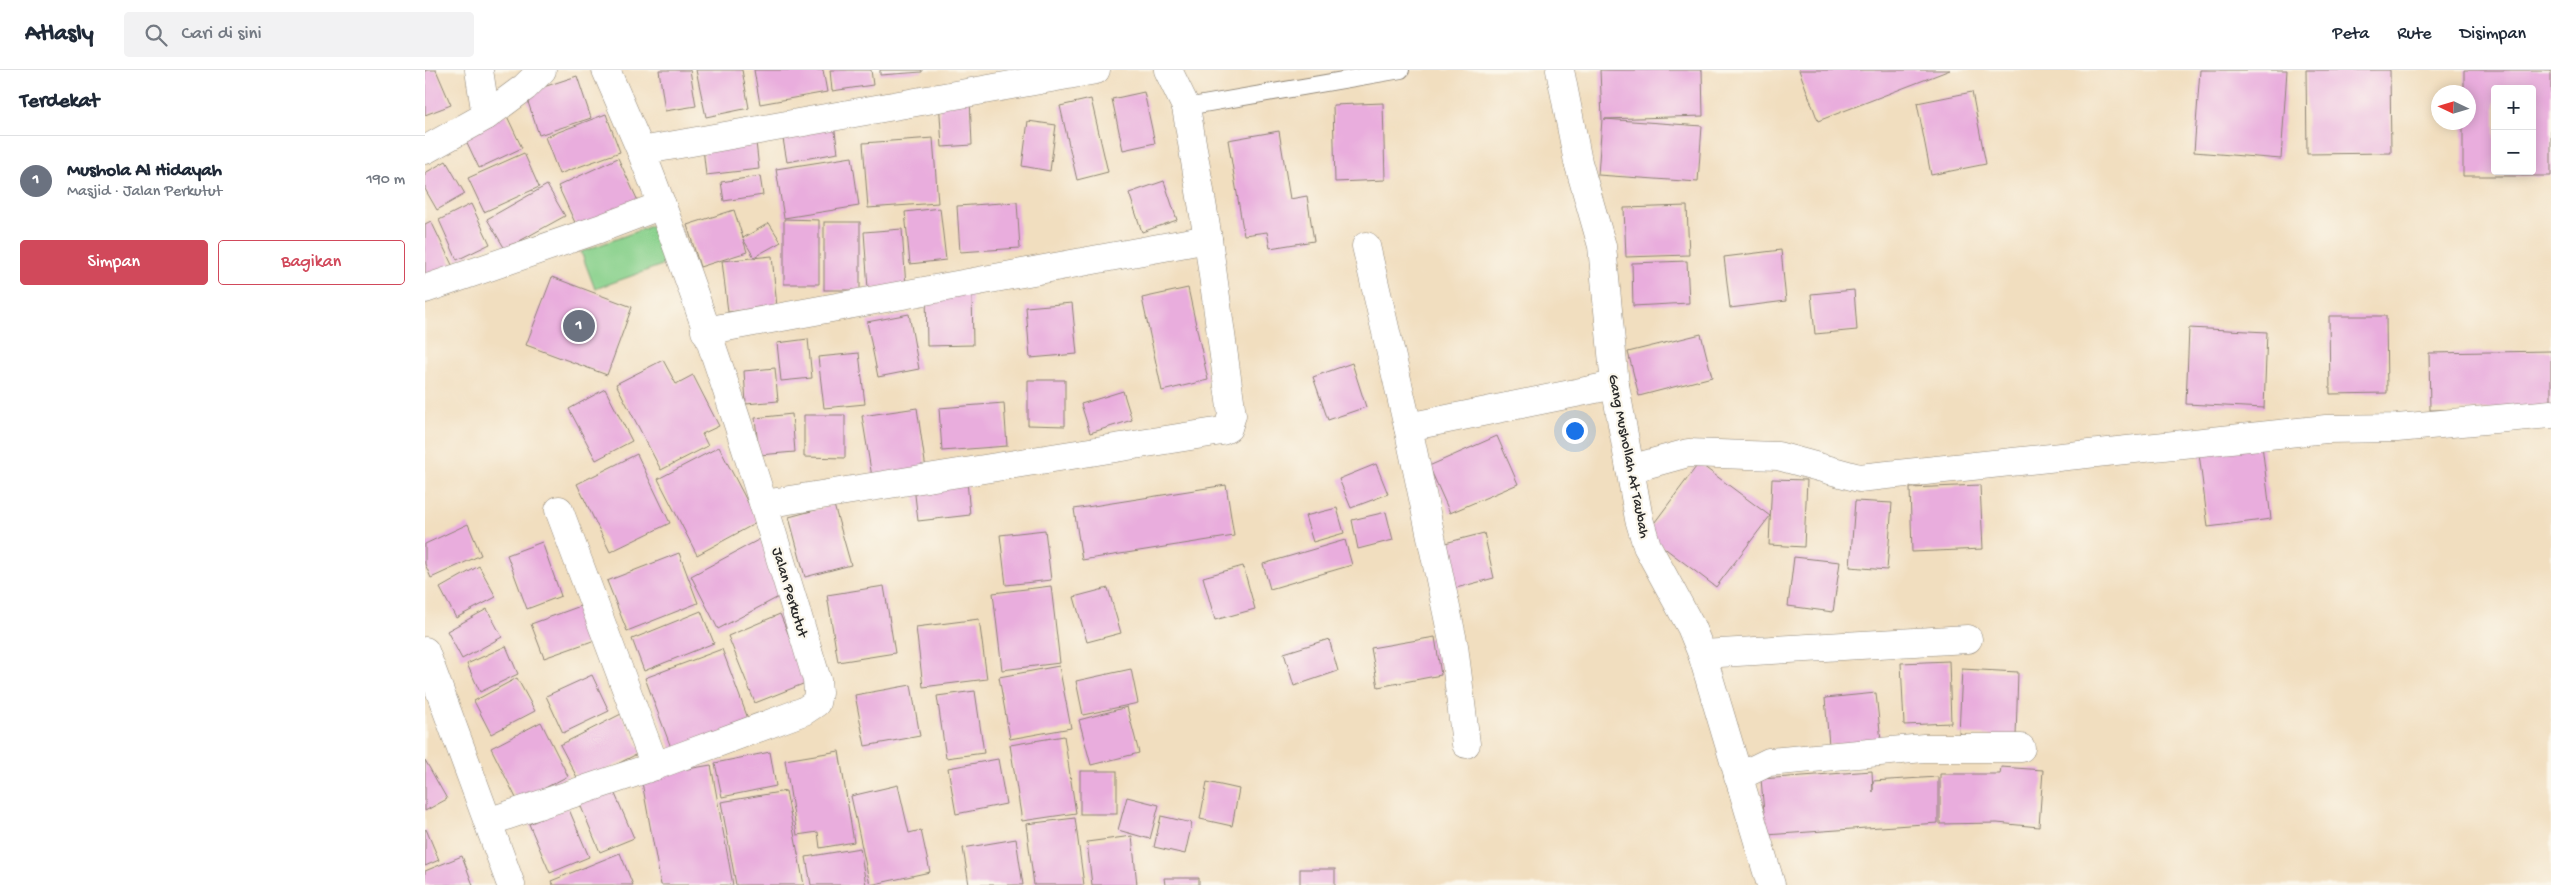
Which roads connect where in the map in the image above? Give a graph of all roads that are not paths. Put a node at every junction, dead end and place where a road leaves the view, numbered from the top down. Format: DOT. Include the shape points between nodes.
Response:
graph roads {
  1 [pos="479,70"];
  2 [pos="542,70"];
  3 [pos="606,70"];
  4 [pos="1096,70"];
  5 [pos="1168,70"];
  6 [pos="1401,70"];
  7 [pos="1560,70"];
  8 [pos="1185,107"];
  9 [pos="486,116"];
  10 [pos="425,150"];
  11 [pos="641,151"];
  12 [pos="662,205"];
  13 [pos="1208,239"];
  14 [pos="1366,246"];
  15 [pos="425,289"];
  16 [pos="705,331"];
  17 [pos="1615,385"];
  18 [pos="2551,414"];
  19 [pos="1408,427"];
  20 [pos="1630,469"];
  21 [pos="764,504"];
  22 [pos="559,510"];
  23 [pos="1968,639"];
  24 [pos="425,651"];
  25 [pos="1702,654"];
  26 [pos="1466,744"];
  27 [pos="2021,748"];
  28 [pos="655,766"];
  29 [pos="1739,777"];
  30 [pos="488,822"];
  31 [pos="511,885"];
  32 [pos="1771,885"];
  1 -- 9 [label="street"];
  2 -- 9 [label="street" via="525,88"];
  3 -- 11 [label="street, Jalan Perkutut"];
  4 -- 11 [label="street"];
  5 -- 8 [label="street"];
  6 -- 8 [label="lane"];
  7 -- 17 [label="street, Gang Mushollah At Taubah" via="1578,162 1602,246"];
  8 -- 13 [label="street"];
  9 -- 10 [label="street"];
  11 -- 12 [label="street, Jalan Perkutut"];
  12 -- 15 [label="street"];
  12 -- 16 [label="street, Jalan Perkutut"];
  13 -- 16 [label="street"];
  13 -- 21 [label="street" via="1232,415 1228,428"];
  14 -- 19 [label="street"];
  16 -- 21 [label="street, Jalan Perkutut"];
  17 -- 19 [label="street"];
  17 -- 20 [label="street, Gang Mushollah At Taubah"];
  18 -- 20 [label="street" via="2397,428 2326,428 1859,478 1778,456 1688,453"];
  19 -- 26 [label="street" via="1454,646"];
  20 -- 25 [label="street, Gang Mushollah At Taubah" via="1647,546"];
  21 -- 28 [label="street, Jalan Perkutut" via="817,680 816,703 804,711"];
  22 -- 28 [label="street"];
  23 -- 25 [label="street"];
  24 -- 30 [label="street"];
  25 -- 29 [label="street, Gang Mushollah At Taubah"];
  27 -- 29 [label="street" via="1924,748 1769,762"];
  28 -- 30 [label="street"];
  29 -- 32 [label="street, Gang Mushollah At Taubah"];
  30 -- 31 [label="street"];
}
